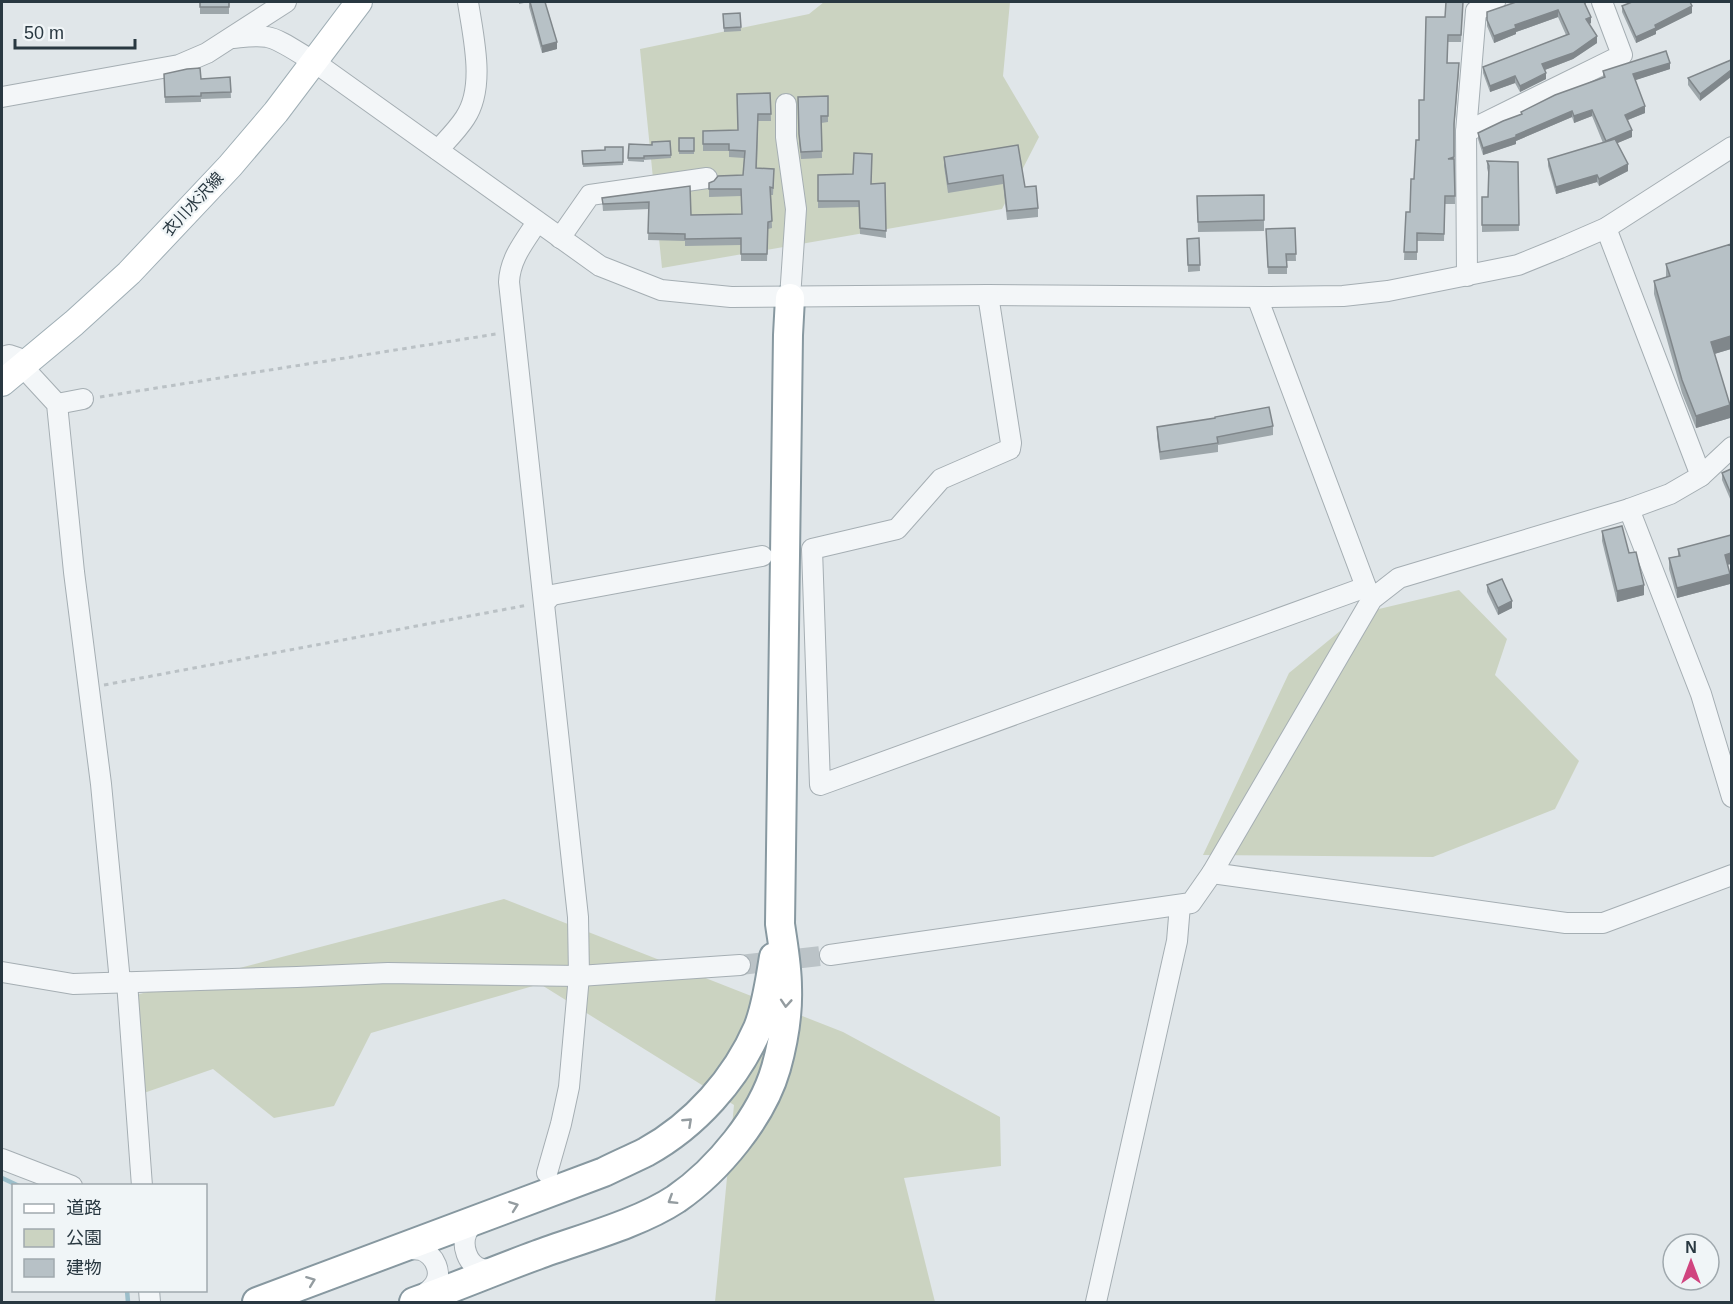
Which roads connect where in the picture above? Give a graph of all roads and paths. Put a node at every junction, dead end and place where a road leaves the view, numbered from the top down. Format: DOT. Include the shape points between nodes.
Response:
graph roads {
  1 [pos="286,2"];
  2 [pos="359,2"];
  3 [pos="468,2"];
  4 [pos="1495,2"];
  5 [pos="1602,2"];
  6 [pos="233,38"];
  7 [pos="314,61"];
  8 [pos="2,97"];
  9 [pos="786,104"];
  10 [pos="1466,132"];
  11 [pos="1731,147"];
  12 [pos="438,150"];
  13 [pos="706,178"];
  14 [pos="537,222"];
  15 [pos="1606,228"];
  16 [pos="560,238"];
  17 [pos="1467,276"];
  18 [pos="988,295"];
  19 [pos="1257,297"];
  20 [pos="790,298"];
  21 [pos="514,331"];
  22 [pos="12,361"];
  23 [pos="2,383"];
  24 [pos="83,399"];
  25 [pos="57,404"];
  26 [pos="1731,447"];
  27 [pos="1701,476"];
  28 [pos="1629,509"];
  29 [pos="762,556"];
  30 [pos="1369,593"];
  31 [pos="545,602"];
  32 [pos="88,688"];
  33 [pos="1731,797"];
  34 [pos="1212,873"];
  35 [pos="1731,875"];
  36 [pos="1180,905"];
  37 [pos="780,924"];
  38 [pos="830,955"];
  39 [pos="740,965"];
  40 [pos="2,972"];
  41 [pos="579,976"];
  42 [pos="123,982"];
  43 [pos="2,1159"];
  44 [pos="547,1173"];
  45 [pos="69,1184"];
  46 [pos="142,1184"];
  47 [pos="476,1220"];
  48 [pos="399,1248"];
  49 [pos="497,1270"];
  50 [pos="257,1302"];
  51 [pos="416,1302"];
  52 [pos="1096,1302"];
  1 -- 6 [label="street"];
  2 -- 7 [label="main road, 衣川水沢線"];
  3 -- 12 [label="street" via="477,65 474,97 466,117"];
  4 -- 10 [label="street" via="1476,11"];
  5 -- 10 [label="street" via="1622,55"];
  6 -- 7 [label="street" via="278,40"];
  6 -- 8 [label="street" via="179,65"];
  7 -- 12 [label="street"];
  7 -- 22 [label="main road, 衣川水沢線" via="230,166 129,273 74,323"];
  9 -- 20 [label="street" via="786,137 796,209"];
  10 -- 17 [label="street"];
  11 -- 15 [label="street"];
  12 -- 14 [label="street"];
  13 -- 16 [label="street" via="590,195"];
  14 -- 16 [label="street"];
  14 -- 21 [label="street" via="510,271"];
  15 -- 17 [label="street" via="1518,265"];
  15 -- 27 [label="street"];
  16 -- 20 [label="street" via="600,266 661,290"];
  17 -- 19 [label="street" via="1343,296"];
  18 -- 19 [label="street"];
  18 -- 20 [label="street"];
  18 -- 30 [label="street" via="1010,449 941,479 897,529 812,549 820,785"];
  19 -- 30 [label="street"];
  20 -- 37 [label="highway"];
  21 -- 24 [label="path"];
  21 -- 31 [label="street"];
  22 -- 23 [label="main road, 衣川水沢線"];
  22 -- 25 [label="street"];
  24 -- 25 [label="street"];
  25 -- 32 [label="street"];
  26 -- 27 [label="street"];
  27 -- 28 [label="street" via="1670,494"];
  28 -- 30 [label="street" via="1399,578"];
  28 -- 33 [label="street" via="1701,694"];
  29 -- 31 [label="street" via="552,595"];
  30 -- 34 [label="street"];
  31 -- 32 [label="path"];
  31 -- 41 [label="street" via="577,905"];
  32 -- 42 [label="street"];
  34 -- 35 [label="street" via="1566,923 1603,923"];
  34 -- 36 [label="street" via="1191,903"];
  36 -- 38 [label="street"];
  36 -- 52 [label="street" via="1177,941"];
  47 -- 37 [label="highway, one-way" via="604,1172 647,1151 684,1126 738,1067 758,1027"];
  37 -- 49 [label="highway, one-way" via="787,987 785,1024 776,1069 759,1109 737,1139 711,1169 675,1199 639,1218"];
  39 -- 41 [label="street"];
  40 -- 42 [label="street" via="73,984"];
  41 -- 42 [label="street" via="388,973"];
  41 -- 44 [label="street" via="569,1087"];
  42 -- 46 [label="street"];
  43 -- 45 [label="street"];
  47 -- 48 [label="highway"];
  47 -- 49 [label="street" via="466,1232 466,1255 481,1269"];
  50 -- 48 [label="highway, one-way"];
  48 -- 51 [label="street" via="420,1250 435,1261 435,1284"];
  49 -- 51 [label="highway"];
}
